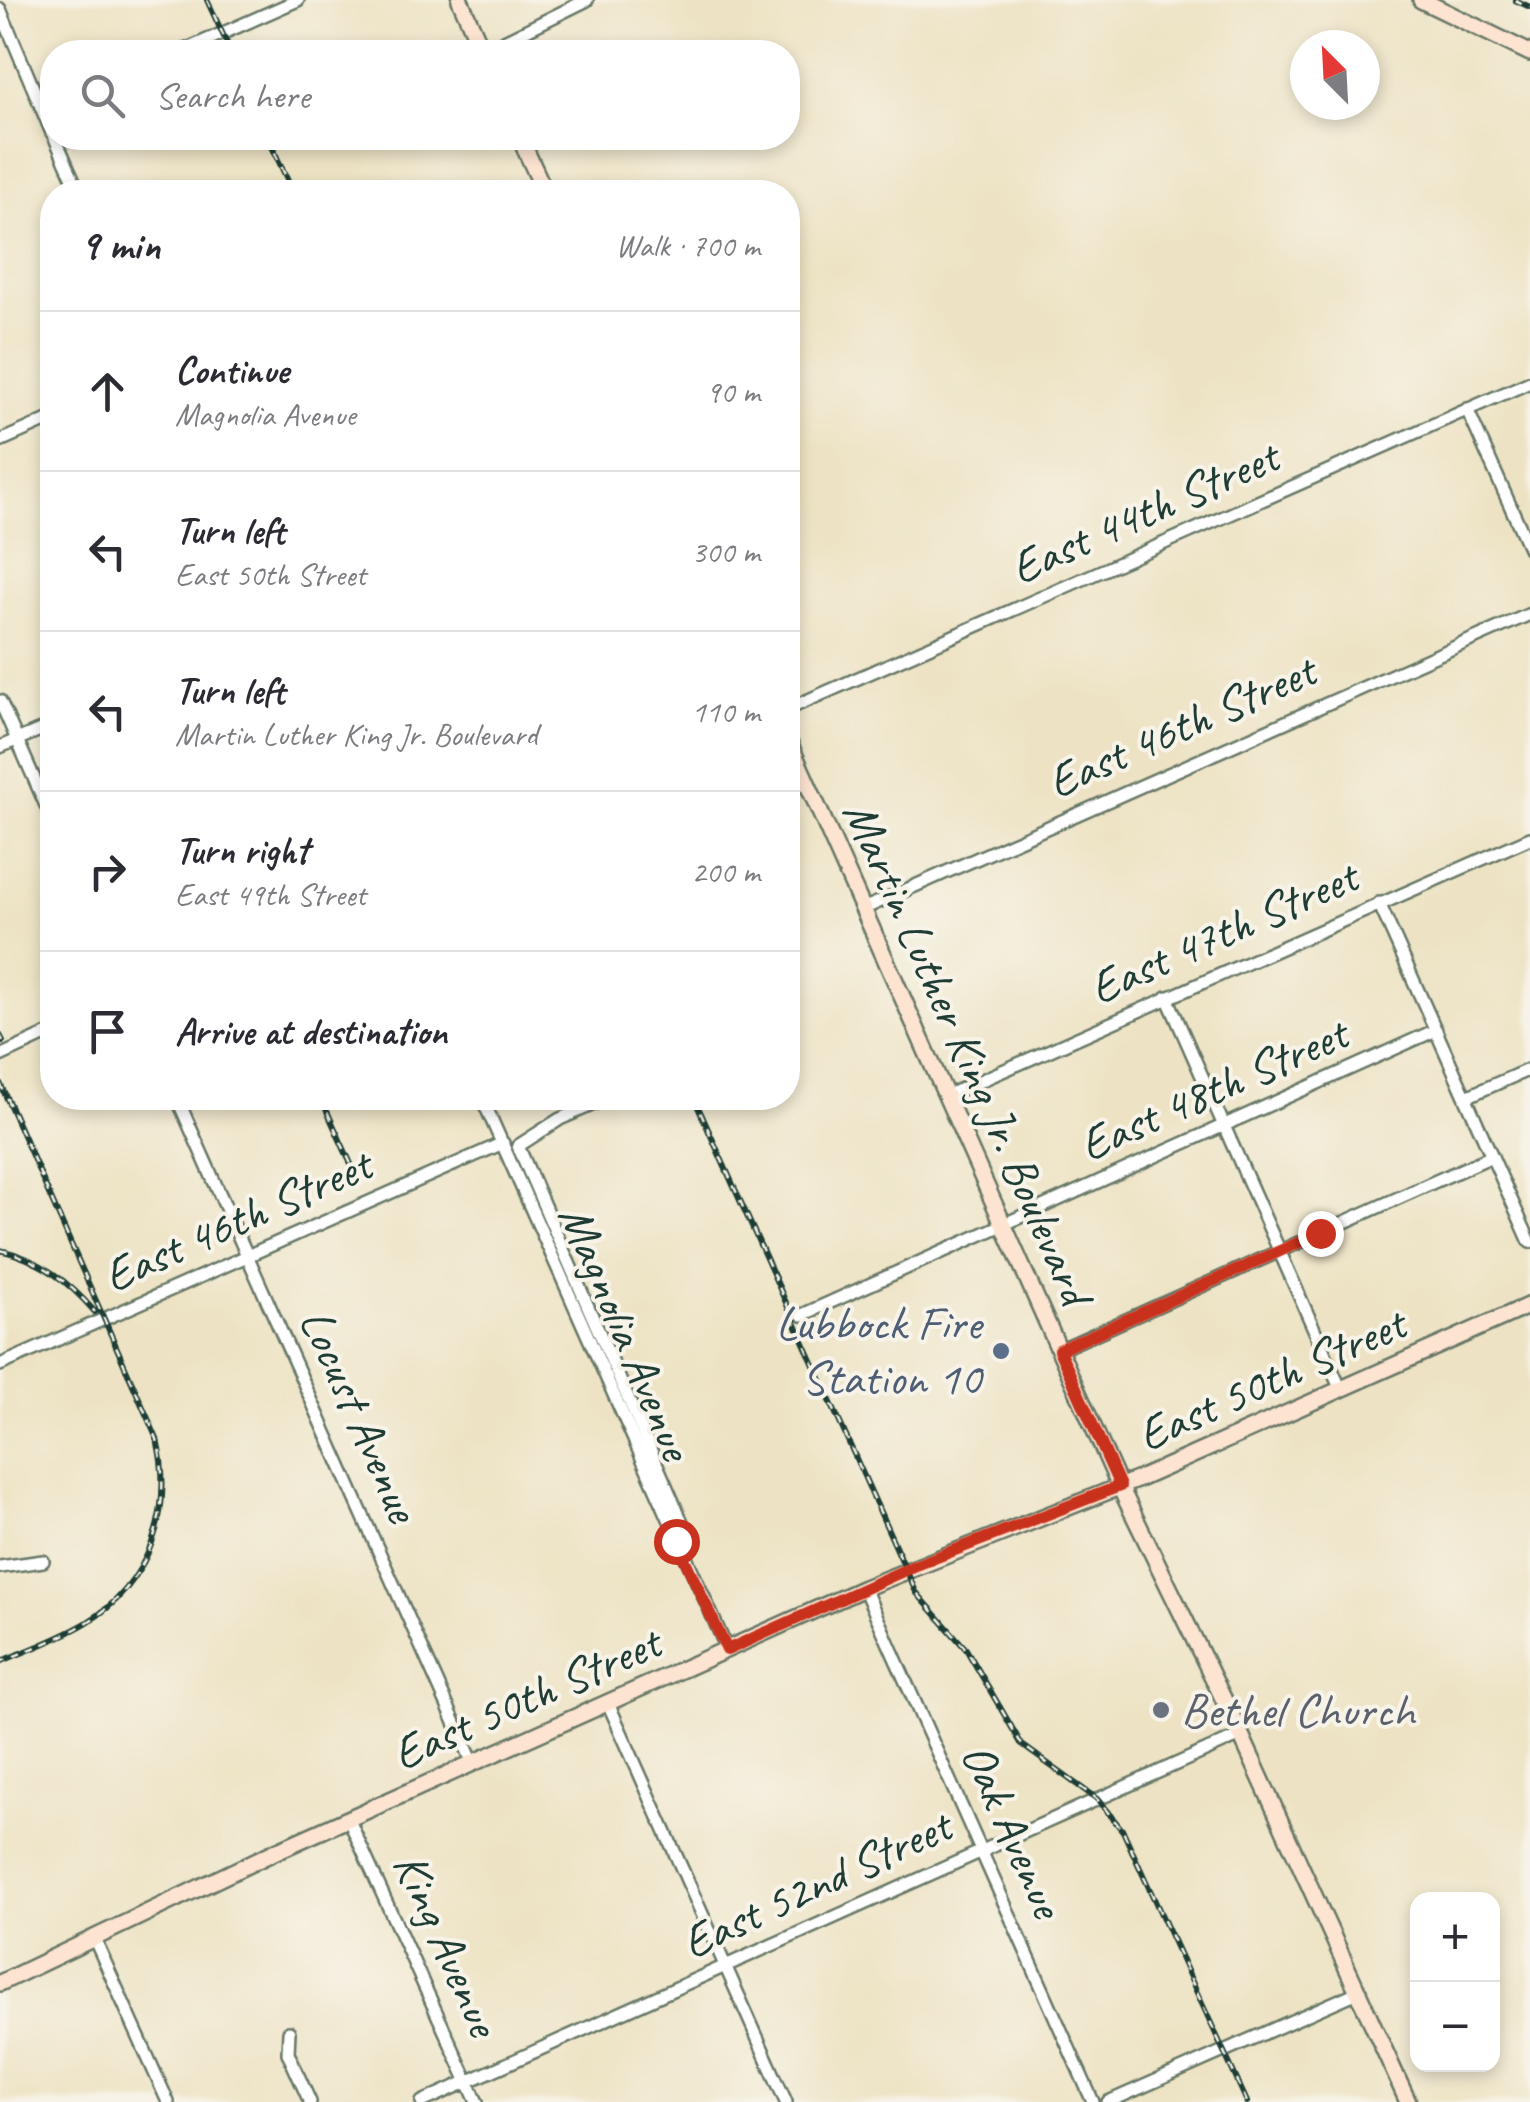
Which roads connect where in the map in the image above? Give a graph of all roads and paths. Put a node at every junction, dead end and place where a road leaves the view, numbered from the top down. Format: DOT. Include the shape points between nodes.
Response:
graph roads {
  1 [pos="298,0"];
  2 [pos="460,0"];
  3 [pos="587,0"];
  4 [pos="1421,0"];
  5 [pos="0,9"];
  6 [pos="207,40"];
  7 [pos="477,40"];
  8 [pos="506,40"];
  9 [pos="1530,54"];
  10 [pos="40,94"];
  11 [pos="61,150"];
  12 [pos="526,150"];
  13 [pos="74,180"];
  14 [pos="539,180"];
  15 [pos="1530,382"];
  16 [pos="1467,409"];
  17 [pos="40,423"];
  18 [pos="0,441"];
  19 [pos="1530,550"];
  20 [pos="1530,614"];
  21 [pos="0,702"];
  22 [pos="800,704"];
  23 [pos="40,730"];
  24 [pos="17,739"];
  25 [pos="0,746"];
  26 [pos="800,767"];
  27 [pos="40,792"];
  28 [pos="1530,838"];
  29 [pos="1379,904"];
  30 [pos="863,908"];
  31 [pos="1167,997"];
  32 [pos="1436,1030"];
  33 [pos="40,1038"];
  34 [pos="0,1056"];
  35 [pos="1530,1069"];
  36 [pos="946,1096"];
  37 [pos="1466,1098"];
  38 [pos="182,1110"];
  39 [pos="488,1110"];
  40 [pos="581,1110"];
  41 [pos="1224,1124"];
  42 [pos="504,1143"];
  43 [pos="1492,1156"];
  44 [pos="1003,1223"];
  45 [pos="1530,1242"];
  46 [pos="1279,1251"];
  47 [pos="248,1254"];
  48 [pos="1530,1305"];
  49 [pos="802,1315"];
  50 [pos="1059,1350"];
  51 [pos="0,1366"];
  52 [pos="1341,1390"];
  53 [pos="1120,1486"];
  54 [pos="688,1536"];
  55 [pos="43,1561"];
  56 [pos="0,1567"];
  57 [pos="864,1588"];
  58 [pos="727,1650"];
  59 [pos="608,1703"];
  60 [pos="1241,1735"];
  61 [pos="473,1763"];
  62 [pos="348,1818"];
  63 [pos="982,1850"];
  64 [pos="95,1940"];
  65 [pos="726,1967"];
  66 [pos="0,1983"];
  67 [pos="1360,1991"];
  68 [pos="290,2032"];
  69 [pos="468,2081"];
  70 [pos="168,2102"];
  71 [pos="310,2102"];
  72 [pos="422,2102"];
  73 [pos="477,2102"];
  74 [pos="786,2102"];
  75 [pos="1094,2102"];
  76 [pos="1108,2102"];
  77 [pos="1408,2102"];
  1 -- 6 [label="street"];
  2 -- 7 [label="main road"];
  3 -- 8 [label="street"];
  4 -- 9 [label="main road"];
  5 -- 10 [label="street"];
  11 -- 13 [label="street"];
  12 -- 14 [label="main road"];
  15 -- 16 [label="street, East 44th Street"];
  16 -- 19 [label="street"];
  16 -- 22 [label="street, East 44th Street"];
  17 -- 18 [label="street"];
  20 -- 30 [label="street, East 46th Street"];
  21 -- 24 [label="street"];
  23 -- 24 [label="street"];
  24 -- 25 [label="street"];
  24 -- 27 [label="street"];
  26 -- 30 [label="main road, Martin Luther King Jr. Boulevard"];
  28 -- 29 [label="street, East 47th Street"];
  29 -- 31 [label="street, East 47th Street"];
  29 -- 32 [label="street"];
  30 -- 36 [label="main road, Martin Luther King Jr. Boulevard"];
  31 -- 36 [label="street, East 47th Street"];
  31 -- 41 [label="street"];
  32 -- 37 [label="street"];
  32 -- 41 [label="street, East 48th Street"];
  33 -- 34 [label="street"];
  35 -- 37 [label="street"];
  36 -- 44 [label="main road, Martin Luther King Jr. Boulevard"];
  37 -- 43 [label="street"];
  38 -- 47 [label="street, Locust Avenue"];
  39 -- 42 [label="street, Magnolia Avenue"];
  40 -- 54 [label="street" via="518,1146"];
  41 -- 44 [label="street, East 48th Street"];
  41 -- 46 [label="street"];
  42 -- 47 [label="street, East 46th Street"];
  42 -- 58 [label="street, Magnolia Avenue"];
  43 -- 45 [label="street"];
  43 -- 46 [label="street"];
  44 -- 49 [label="street, East 48th Street"];
  44 -- 50 [label="main road, Martin Luther King Jr. Boulevard"];
  46 -- 50 [label="street"];
  46 -- 52 [label="street"];
  47 -- 51 [label="street, East 46th Street"];
  47 -- 61 [label="street, Locust Avenue"];
  48 -- 52 [label="main road, East 50th Street"];
  50 -- 53 [label="main road, Martin Luther King Jr. Boulevard"];
  52 -- 53 [label="main road, East 50th Street"];
  53 -- 57 [label="main road, East 50th Street"];
  53 -- 60 [label="main road, Martin Luther King Jr. Boulevard"];
  55 -- 56 [label="street"];
  57 -- 58 [label="main road, East 50th Street"];
  57 -- 63 [label="street, Oak Avenue"];
  58 -- 59 [label="main road, East 50th Street"];
  59 -- 61 [label="main road, East 50th Street"];
  59 -- 65 [label="street"];
  60 -- 63 [label="street, East 52nd Street"];
  60 -- 67 [label="main road, Martin Luther King Jr. Boulevard"];
  61 -- 62 [label="main road, East 50th Street"];
  62 -- 64 [label="main road, East 50th Street"];
  62 -- 69 [label="street, King Avenue"];
  63 -- 65 [label="street, East 52nd Street"];
  63 -- 75 [label="street, Oak Avenue"];
  64 -- 66 [label="main road, East 50th Street"];
  64 -- 70 [label="street"];
  65 -- 69 [label="street, East 52nd Street"];
  65 -- 74 [label="street"];
  67 -- 76 [label="street"];
  67 -- 77 [label="main road, Martin Luther King Jr. Boulevard"];
  68 -- 71 [label="street" via="288,2053"];
  69 -- 72 [label="street, East 52nd Street"];
  69 -- 73 [label="street, King Avenue"];
}
